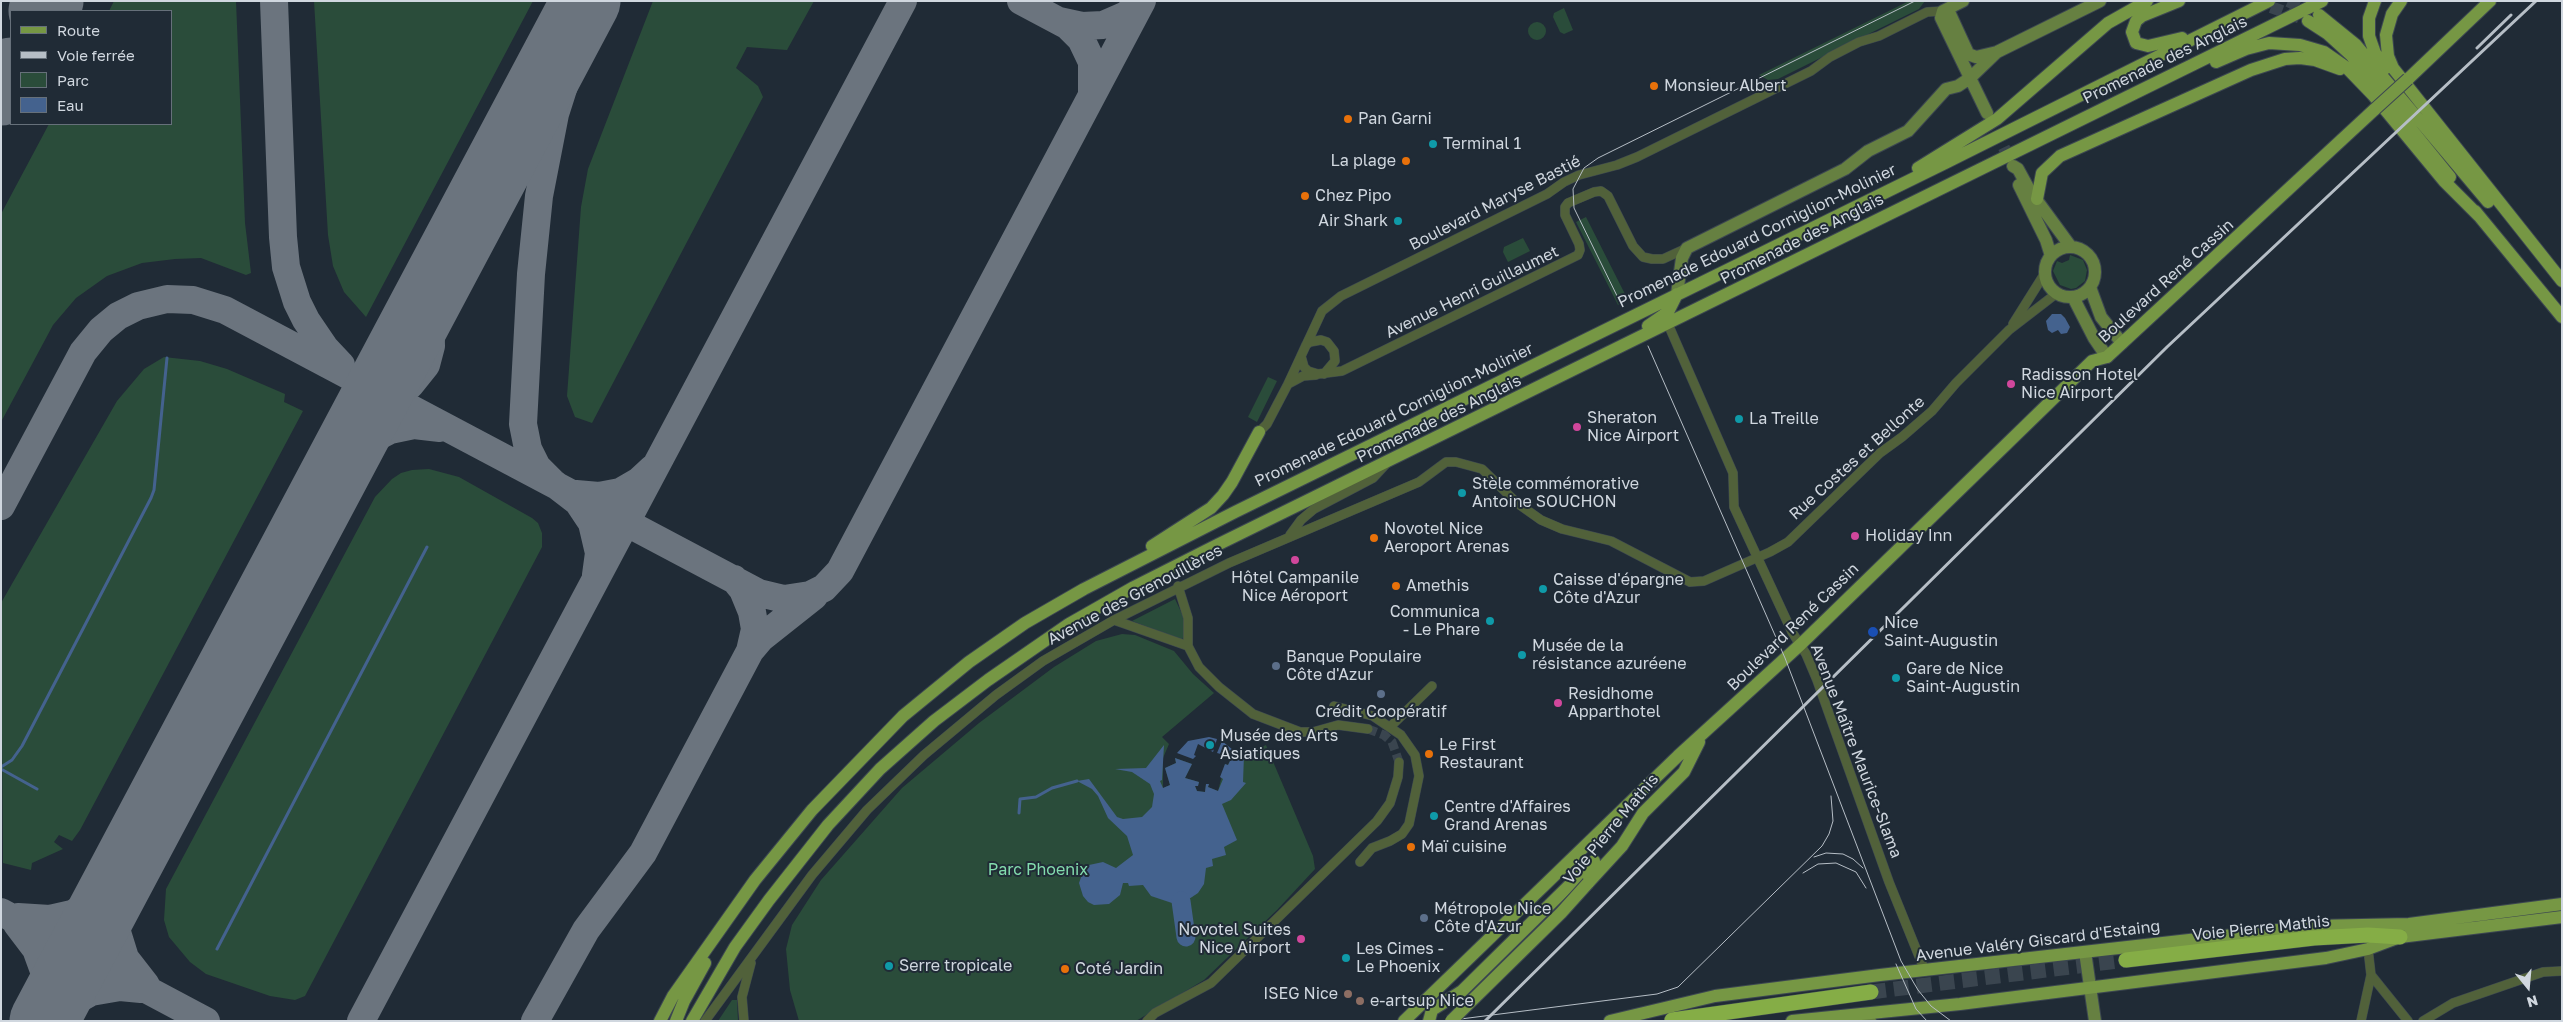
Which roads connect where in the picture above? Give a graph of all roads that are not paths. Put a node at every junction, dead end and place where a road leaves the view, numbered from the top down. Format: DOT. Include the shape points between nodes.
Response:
graph roads {
  1 [pos="1963,1"];
  2 [pos="2100,1"];
  3 [pos="2147,1"];
  4 [pos="2179,1"];
  5 [pos="2269,1"];
  6 [pos="2322,1"];
  7 [pos="2374,1"];
  8 [pos="2401,1"];
  9 [pos="2499,1"];
  10 [pos="2487,3"];
  11 [pos="1943,11"];
  12 [pos="2218,26"];
  13 [pos="2452,40"];
  14 [pos="1997,52"];
  15 [pos="1963,53"];
  16 [pos="1973,76"];
  17 [pos="2355,77"];
  18 [pos="2160,81"];
  19 [pos="1958,86"];
  20 [pos="1978,94"];
  21 [pos="1987,113"];
  22 [pos="2447,137"];
  23 [pos="1876,195"];
  24 [pos="2037,199"];
  25 [pos="2479,216"];
  26 [pos="2071,247"];
  27 [pos="2533,247"];
  28 [pos="1687,248"];
  29 [pos="2051,256"];
  30 [pos="2045,274"];
  31 [pos="2562,281"];
  32 [pos="2090,287"];
  33 [pos="2057,293"];
  34 [pos="1677,294"];
  35 [pos="2073,297"];
  36 [pos="2562,317"];
  37 [pos="1670,329"];
  38 [pos="2009,330"];
  39 [pos="2122,343"];
  40 [pos="1302,350"];
  41 [pos="1605,355"];
  42 [pos="2107,357"];
  43 [pos="1321,374"];
  44 [pos="1288,384"];
  45 [pos="1259,432"];
  46 [pos="1388,462"];
  47 [pos="1290,536"];
  48 [pos="1757,558"];
  49 [pos="1704,581"];
  50 [pos="1178,586"];
  51 [pos="1084,589"];
  52 [pos="1114,620"];
  53 [pos="1801,644"];
  54 [pos="1188,646"];
  55 [pos="1432,686"];
  56 [pos="1334,706"];
  57 [pos="1390,727"];
  58 [pos="1368,728"];
  59 [pos="1701,737"];
  60 [pos="1399,762"];
  61 [pos="1594,861"];
  62 [pos="1360,862"];
  63 [pos="2562,904"];
  64 [pos="2562,917"];
  65 [pos="726,920"];
  66 [pos="2400,937"];
  67 [pos="2368,948"];
  68 [pos="2085,952"];
  69 [pos="755,954"];
  70 [pos="2126,960"];
  71 [pos="1925,970"];
  72 [pos="2562,971"];
  73 [pos="2371,975"];
  74 [pos="2090,988"];
  75 [pos="1871,992"];
  76 [pos="1844,1014"];
  77 [pos="1628,1019"];
  78 [pos="1672,1020"];
  79 [pos="660,1021"];
  80 [pos="676,1021"];
  81 [pos="692,1021"];
  82 [pos="705,1021"];
  83 [pos="744,1021"];
  84 [pos="1147,1021"];
  85 [pos="1404,1021"];
  86 [pos="1429,1021"];
  87 [pos="1451,1021"];
  88 [pos="1610,1021"];
  89 [pos="1792,1021"];
  90 [pos="1870,1021"];
  91 [pos="2095,1021"];
  92 [pos="2361,1021"];
  93 [pos="2408,1021"];
  94 [pos="2423,1021"];
  1 -- 11 [label="main road"];
  2 -- 14 [label="main road"];
  3 -- 23 [label="main road" via="2108,23 1997,119"];
  4 -- 12 [label="main road" via="2149,12 2136,21 2132,32 2136,43 2156,45"];
  5 -- 12 [label="main road, Promenade Edouard Corniglion-Molinier"];
  6 -- 18 [label="main road, Promenade des Anglais"];
  7 -- 22 [label="main road" via="2368,30 2375,53 2410,98"];
  8 -- 22 [label="main road" via="2387,28 2390,63"];
  9 -- 13 [label="main road, Boulevard René Cassin"];
  10 -- 13 [label="main road, Boulevard René Cassin"];
  11 -- 15 [label="main road" via="1950,14"];
  11 -- 40 [label="street, Boulevard Maryse Bastié" via="1927,12 1880,36 1859,42 1811,71 1637,157 1579,175 1341,296 1322,311"];
  12 -- 23 [label="main road, Promenade Edouard Corniglion-Molinier"];
  13 -- 39 [label="main road, Boulevard René Cassin, bridge"];
  14 -- 15 [label="main road" via="1982,56"];
  14 -- 16 [label="main road"];
  15 -- 16 [label="main road"];
  16 -- 19 [label="main road"];
  16 -- 20 [label="main road"];
  17 -- 18 [label="main road" via="2324,52 2300,45 2269,43"];
  17 -- 24 [label="main road" via="2314,60 2285,59 2267,63 2060,156 2042,173"];
  17 -- 25 [label="main road" via="2444,182"];
  18 -- 37 [label="main road, Promenade des Anglais" via="1817,248"];
  19 -- 20 [label="main road"];
  19 -- 28 [label="main road" via="1946,89 1916,124 1873,148 1845,169"];
  20 -- 21 [label="main road"];
  22 -- 27 [label="main road"];
  23 -- 34 [label="main road, Promenade Edouard Corniglion-Molinier"];
  24 -- 26 [label="main road"];
  24 -- 29 [label="main road" via="2013,166 2013,173"];
  25 -- 27 [label="main road" via="2430,150 2351,55 2313,18 2356,44 2502,218"];
  25 -- 36 [label="main road"];
  26 -- 29 [label="main road" via="2057,250"];
  26 -- 32 [label="main road" via="2085,252 2093,262 2095,272"];
  27 -- 31 [label="main road"];
  28 -- 34 [label="main road" via="1682,258"];
  28 -- 43 [label="street, Avenue Henri Guillaumet" via="1663,259 1643,257 1633,246 1606,193 1594,192 1564,207 1580,247 1580,253 1569,261 1358,364 1342,371"];
  29 -- 30 [label="main road"];
  30 -- 33 [label="main road" via="2049,286"];
  30 -- 38 [label="street, Rue Costes et Bellonte"];
  32 -- 35 [label="main road"];
  32 -- 39 [label="main road" via="2101,317"];
  33 -- 35 [label="main road"];
  33 -- 38 [label="street, Rue Costes et Bellonte"];
  34 -- 41 [label="main road" via="1663,317 1628,336"];
  34 -- 51 [label="main road, Promenade Edouard Corniglion-Molinier"];
  35 -- 42 [label="main road"];
  37 -- 41 [label="main road, Promenade des Anglais"];
  37 -- 48 [label="street, Avenue Maître Maurice-Slama" via="1733,473 1734,507"];
  38 -- 48 [label="street, Rue Costes et Bellonte" via="1932,411 1880,453 1788,542"];
  39 -- 42 [label="main road, Boulevard René Cassin"];
  40 -- 43 [label="street" via="1304,367 1312,374"];
  40 -- 43 [label="street" via="1316,340 1331,346 1335,362"];
  40 -- 44 [label="street, Boulevard Maryse Bastié"];
  41 -- 46 [label="main road, Promenade des Anglais"];
  42 -- 53 [label="main road, Boulevard René Cassin" via="2092,361"];
  43 -- 44 [label="street" via="1303,376"];
  44 -- 45 [label="street, Boulevard Maryse Bastié" via="1267,424"];
  45 -- 51 [label="main road" via="1232,482 1211,508"];
  46 -- 47 [label="street, Avenue des Grenouillères" via="1373,478 1314,509"];
  46 -- 81 [label="main road, Promenade des Anglais" via="1155,576 1069,624 1025,652 934,721 880,769 799,860 735,947"];
  47 -- 49 [label="street, Avenue des Grenouillères" via="1419,482 1444,463 1456,462 1482,469 1517,503 1541,520 1562,529 1610,540 1690,582"];
  47 -- 50 [label="street, Avenue des Grenouillères"];
  48 -- 49 [label="street, Rue Costes et Bellonte"];
  48 -- 53 [label="street, Avenue Maître Maurice-Slama" via="1792,632"];
  50 -- 52 [label="street, Avenue des Grenouillères"];
  50 -- 54 [label="street" via="1188,618"];
  51 -- 65 [label="main road, Promenade Edouard Corniglion-Molinier" via="996,642 903,716 812,810"];
  52 -- 54 [label="street"];
  52 -- 69 [label="street, Avenue des Grenouillères" via="1035,667 924,755 839,841"];
  53 -- 59 [label="main road, Boulevard René Cassin"];
  53 -- 71 [label="street, Avenue Maître Maurice-Slama" via="1818,680 1889,882"];
  54 -- 58 [label="street" via="1199,667 1253,714 1300,732 1338,726"];
  55 -- 57 [label="street"];
  56 -- 57 [label="street" via="1373,716"];
  57 -- 62 [label="street" via="1415,755 1419,776 1414,809 1402,834 1372,848"];
  59 -- 85 [label="main road, Boulevard René Cassin"];
  59 -- 87 [label="main road, Voie Pierre Mathis, bridge" via="1684,772 1643,813 1622,846 1561,913"];
  60 -- 84 [label="street" via="1392,797 1377,820 1211,983 1155,1013"];
  61 -- 86 [label="main road" via="1462,991 1432,1010"];
  63 -- 68 [label="main road, Avenue Valéry Giscard d'Estaing" via="2409,924 2313,926"];
  64 -- 66 [label="main road"];
  65 -- 79 [label="main road, Promenade Edouard Corniglion-Molinier" via="673,996"];
  65 -- 80 [label="main road"];
  66 -- 67 [label="main road"];
  66 -- 70 [label="highway, Voie Pierre Mathis" via="2368,934 2314,938"];
  67 -- 73 [label="street"];
  67 -- 74 [label="main road" via="2326,958"];
  68 -- 71 [label="main road, Avenue Valéry Giscard d'Estaing"];
  68 -- 74 [label="main road"];
  69 -- 82 [label="street, Avenue des Grenouillères"];
  69 -- 83 [label="street, Avenue des Grenouillères" via="747,970 743,990"];
  71 -- 77 [label="main road, Avenue Valéry Giscard d'Estaing" via="1715,996"];
  72 -- 94 [label="street" via="2543,972 2453,1003"];
  73 -- 92 [label="street"];
  73 -- 93 [label="street"];
  74 -- 76 [label="main road" via="1895,1012"];
  74 -- 91 [label="main road"];
  75 -- 78 [label="highway"];
  76 -- 89 [label="main road"];
  76 -- 90 [label="main road"];
  77 -- 88 [label="main road, Avenue Valéry Giscard d'Estaing"];
}
